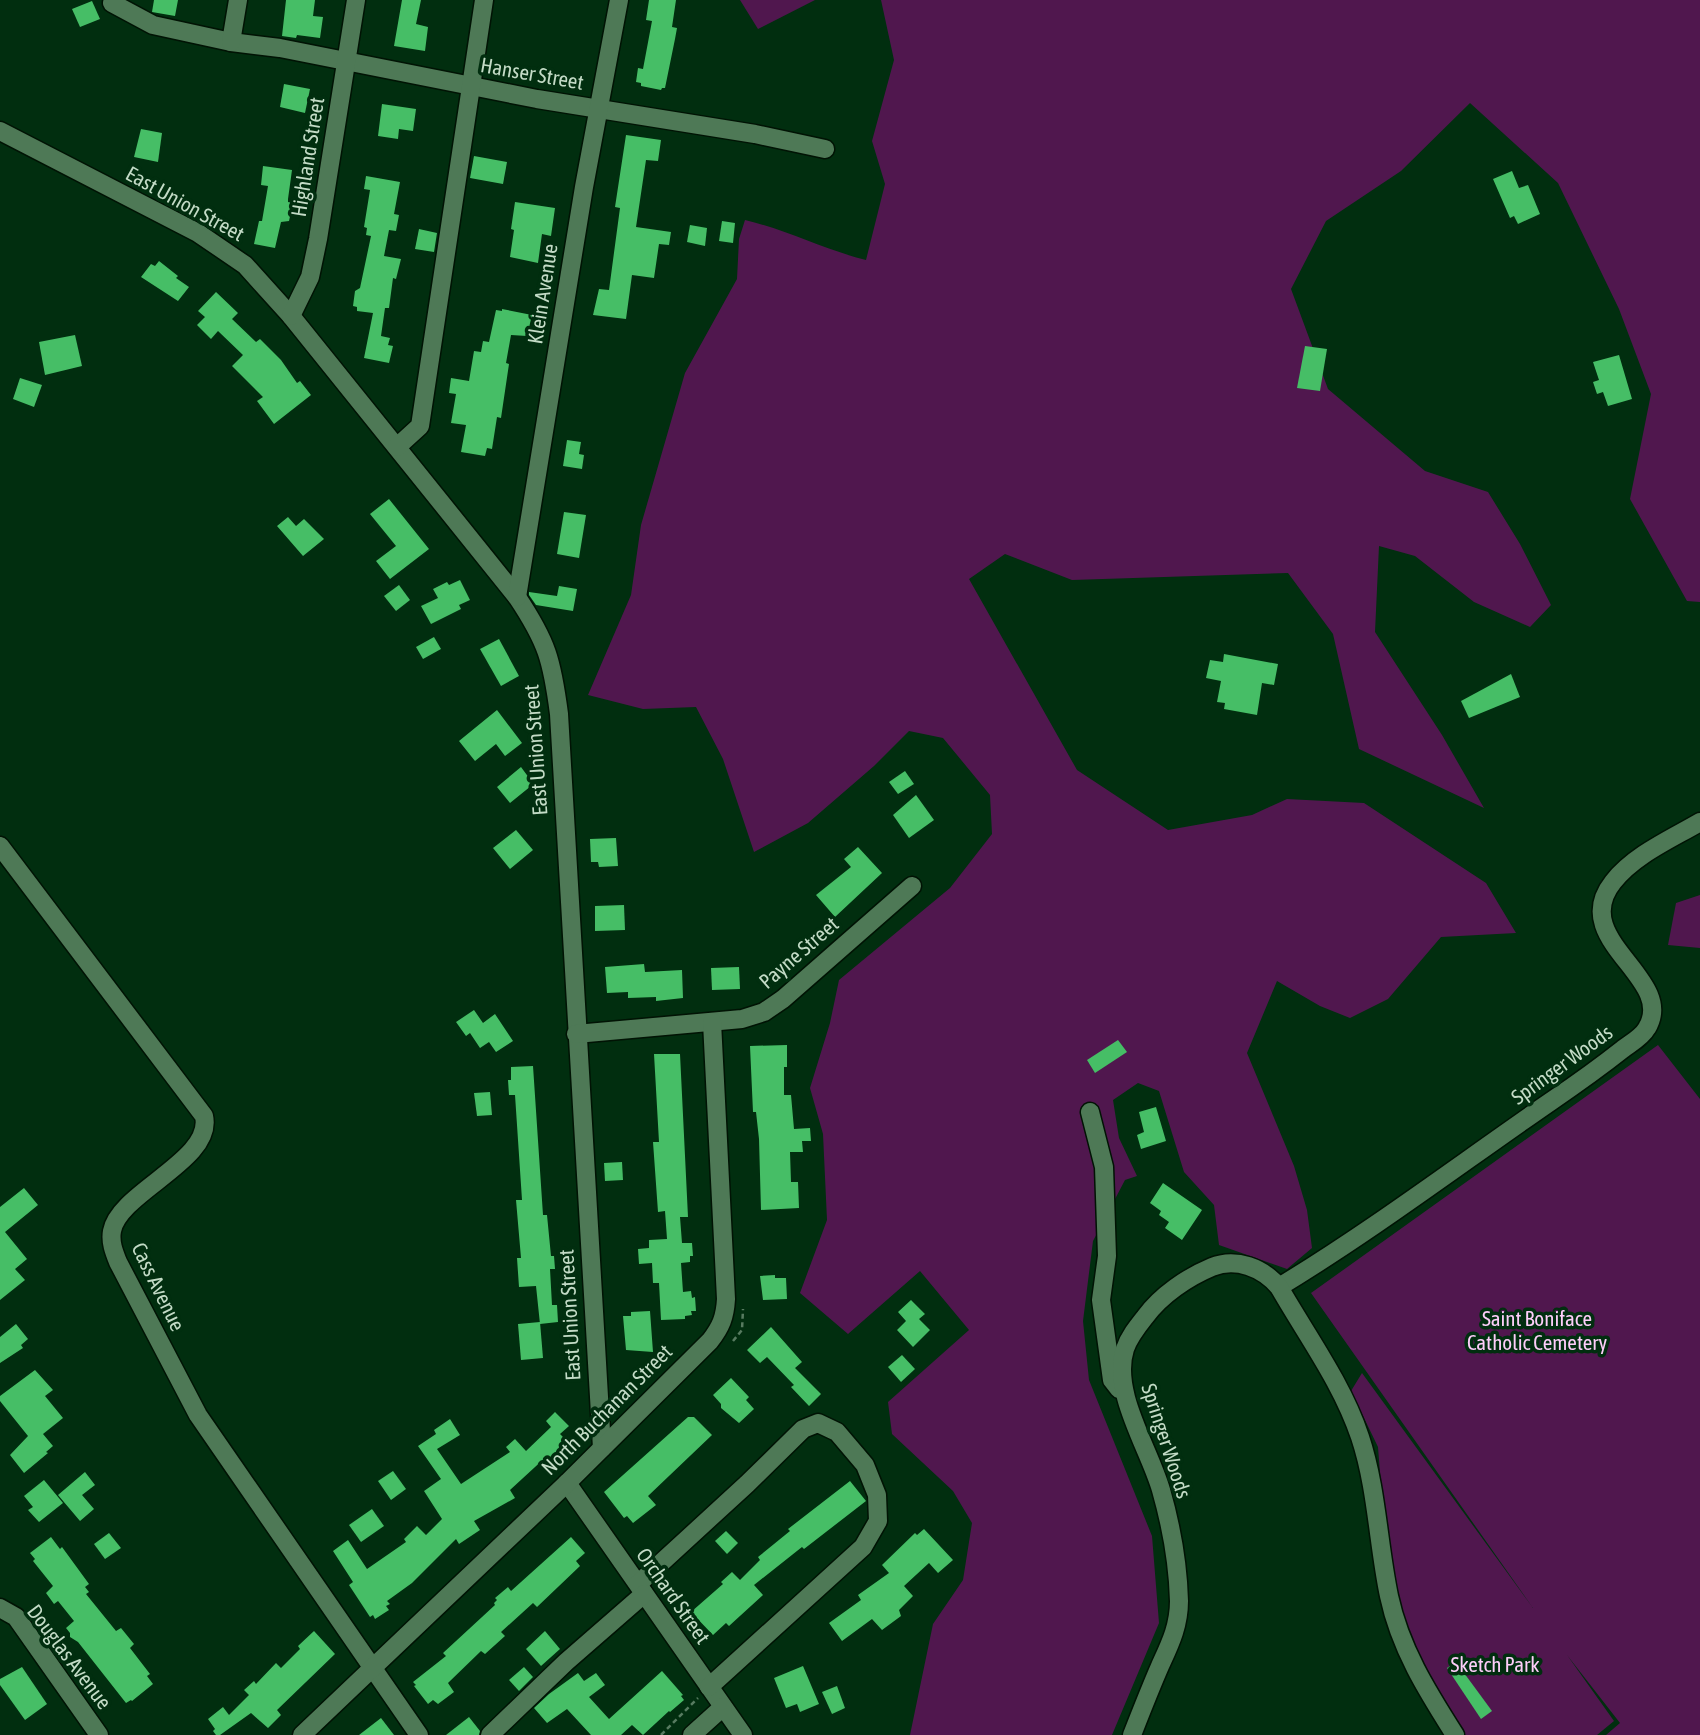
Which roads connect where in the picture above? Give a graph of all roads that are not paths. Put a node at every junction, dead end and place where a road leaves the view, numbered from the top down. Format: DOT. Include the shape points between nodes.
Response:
graph roads {
  1 [pos="238,0"];
  2 [pos="356,0"];
  3 [pos="484,0"];
  4 [pos="620,0"];
  5 [pos="112,3"];
  6 [pos="231,42"];
  7 [pos="347,60"];
  8 [pos="472,86"];
  9 [pos="599,109"];
  10 [pos="0,131"];
  11 [pos="825,149"];
  12 [pos="291,316"];
  13 [pos="397,447"];
  14 [pos="517,597"];
  15 [pos="1700,822"];
  16 [pos="0,846"];
  17 [pos="912,886"];
  18 [pos="712,1022"];
  19 [pos="576,1034"];
  20 [pos="1090,1112"];
  21 [pos="1279,1287"];
  22 [pos="1125,1393"];
  23 [pos="602,1448"];
  24 [pos="566,1483"];
  25 [pos="641,1589"];
  26 [pos="0,1608"];
  27 [pos="372,1668"];
  28 [pos="700,1688"];
  29 [pos="723,1707"];
  30 [pos="99,1735"];
  31 [pos="302,1735"];
  32 [pos="419,1735"];
  33 [pos="490,1735"];
  34 [pos="692,1735"];
  35 [pos="743,1735"];
  36 [pos="1132,1735"];
  37 [pos="1455,1735"];
  1 -- 6 [label="street"];
  2 -- 7 [label="street, Highland Street"];
  3 -- 8 [label="street"];
  4 -- 9 [label="street, Klein Avenue"];
  5 -- 6 [label="street, Hanser Street" via="153,25"];
  6 -- 7 [label="street, Hanser Street"];
  7 -- 8 [label="street, Hanser Street"];
  7 -- 12 [label="street, Highland Street" via="312,264"];
  8 -- 9 [label="street, Hanser Street"];
  8 -- 13 [label="street" via="420,426"];
  9 -- 11 [label="street, Hanser Street"];
  9 -- 14 [label="street, Klein Avenue"];
  10 -- 12 [label="street, East Union Street" via="232,254"];
  12 -- 13 [label="street, East Union Street"];
  13 -- 14 [label="street, East Union Street"];
  14 -- 19 [label="street, East Union Street" via="544,642 559,714"];
  15 -- 21 [label="street, Springer Woods" via="1623,872 1603,905 1604,931 1650,997 1646,1029 1591,1074"];
  16 -- 27 [label="street, Cass Avenue" via="204,1116 205,1129 199,1141 117,1218 112,1245 198,1415"];
  17 -- 18 [label="street, Payne Street" via="774,1006 754,1016"];
  18 -- 19 [label="street, Payne Street"];
  18 -- 23 [label="street, North Buchanan Street" via="725,1315 710,1341"];
  19 -- 23 [label="street, East Union Street"];
  20 -- 22 [label="street" via="1104,1167 1107,1256 1101,1300 1106,1341 1112,1380"];
  21 -- 22 [label="street, Springer Woods" via="1269,1276 1233,1262 1200,1272 1182,1284 1148,1312 1132,1334 1123,1360"];
  21 -- 37 [label="street, Springer Woods" via="1352,1416 1368,1471 1398,1630 1410,1660"];
  22 -- 36 [label="street, Springer Woods" via="1161,1489 1179,1601 1173,1639"];
  23 -- 24 [label="street, North Buchanan Street"];
  24 -- 25 [label="street, Orchard Street"];
  24 -- 27 [label="street, North Buchanan Street"];
  25 -- 28 [label="street, Orchard Street"];
  25 -- 28 [label="street" via="803,1429 818,1423 836,1432 865,1465 877,1495 878,1521 863,1546"];
  25 -- 33 [label="street"];
  26 -- 30 [label="street, Douglas Avenue" via="16,1617"];
  27 -- 31 [label="street, North Buchanan Street"];
  27 -- 32 [label="street, Cass Avenue"];
  28 -- 29 [label="street, Orchard Street"];
  29 -- 34 [label="street"];
  29 -- 35 [label="street, Orchard Street"];
}
